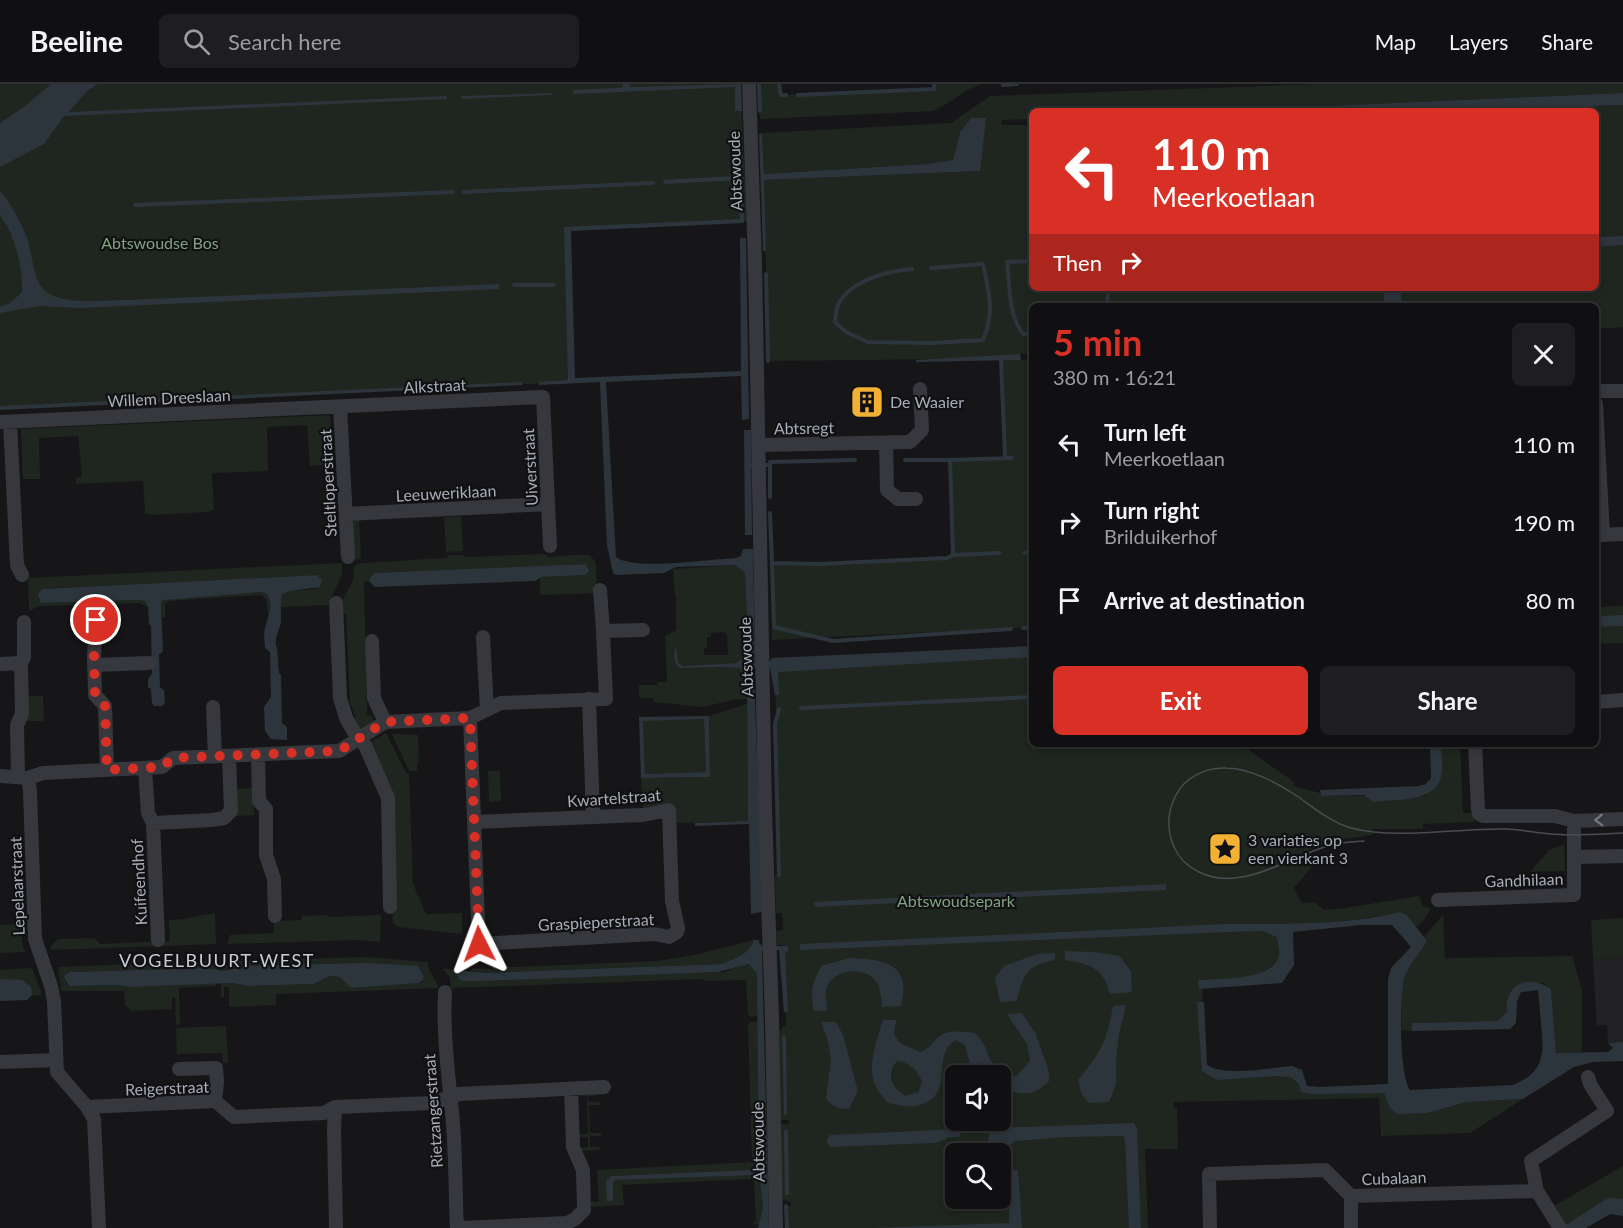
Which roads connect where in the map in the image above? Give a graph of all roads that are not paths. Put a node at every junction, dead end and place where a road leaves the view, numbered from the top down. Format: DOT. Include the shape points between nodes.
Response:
graph roads {
  1 [pos="749,84"];
  2 [pos="920,389"];
  3 [pos="1599,391"];
  4 [pos="1623,391"];
  5 [pos="531,398"];
  6 [pos="340,407"];
  7 [pos="5,422"];
  8 [pos="886,443"];
  9 [pos="758,445"];
  10 [pos="916,499"];
  11 [pos="548,504"];
  12 [pos="346,514"];
  13 [pos="1623,534"];
  14 [pos="1599,535"];
  15 [pos="550,546"];
  16 [pos="348,557"];
  17 [pos="21,575"];
  18 [pos="600,590"];
  19 [pos="336,603"];
  20 [pos="96,620"];
  21 [pos="24,622"];
  22 [pos="643,630"];
  23 [pos="603,631"];
  24 [pos="483,637"];
  25 [pos="372,641"];
  26 [pos="21,663"];
  27 [pos="148,663"];
  28 [pos="0,664"];
  29 [pos="94,665"];
  30 [pos="589,699"];
  31 [pos="1623,700"];
  32 [pos="1599,702"];
  33 [pos="213,707"];
  34 [pos="486,710"];
  35 [pos="470,718"];
  36 [pos="385,722"];
  37 [pos="358,739"];
  38 [pos="1475,747"];
  39 [pos="258,755"];
  40 [pos="229,756"];
  41 [pos="215,757"];
  42 [pos="146,768"];
  43 [pos="107,770"];
  44 [pos="0,776"];
  45 [pos="23,777"];
  46 [pos="593,817"];
  47 [pos="1623,819"];
  48 [pos="1574,821"];
  49 [pos="474,822"];
  50 [pos="153,823"];
  51 [pos="1623,856"];
  52 [pos="1576,857"];
  53 [pos="1438,900"];
  54 [pos="390,907"];
  55 [pos="275,916"];
  56 [pos="677,932"];
  57 [pos="158,940"];
  58 [pos="445,992"];
  59 [pos="56,1060"];
  60 [pos="0,1062"];
  61 [pos="179,1069"];
  62 [pos="1588,1077"];
  63 [pos="604,1087"];
  64 [pos="571,1089"];
  65 [pos="449,1097"];
  66 [pos="215,1101"];
  67 [pos="87,1107"];
  68 [pos="336,1107"];
  69 [pos="1537,1191"];
  70 [pos="1351,1196"];
  71 [pos="1558,1226"];
  72 [pos="99,1228"];
  73 [pos="336,1228"];
  74 [pos="458,1228"];
  75 [pos="776,1228"];
  76 [pos="1210,1228"];
  77 [pos="1351,1228"];
  1 -- 9 [label="street, Abtswoude"];
  2 -- 8 [label="street, Abtsregt" via="922,430 910,442"];
  3 -- 4 [label="street"];
  5 -- 6 [label="street, Alkstraat"];
  5 -- 11 [label="street, Uiverstraat" via="543,397"];
  6 -- 7 [label="street, Willem Dreeslaan"];
  6 -- 12 [label="street, Steltloperstraat"];
  7 -- 17 [label="street" via="17,566"];
  8 -- 9 [label="street, Abtsregt"];
  8 -- 10 [label="street" via="887,490 898,499"];
  9 -- 75 [label="street, Abtswoude"];
  11 -- 12 [label="street, Leeuweriklaan"];
  11 -- 15 [label="street, Uiverstraat"];
  12 -- 16 [label="street, Steltloperstraat"];
  13 -- 14 [label="street"];
  18 -- 23 [label="street"];
  19 -- 37 [label="street" via="340,698"];
  20 -- 29 [label="street"];
  21 -- 26 [label="street, Lepelaarstraat"];
  22 -- 23 [label="street"];
  23 -- 30 [label="street" via="606,699"];
  24 -- 34 [label="street"];
  25 -- 36 [label="street" via="374,698"];
  26 -- 28 [label="street"];
  26 -- 45 [label="street, Lepelaarstraat" via="22,714 17,725"];
  27 -- 29 [label="street"];
  29 -- 43 [label="street" via="95,695 105,706"];
  30 -- 34 [label="street" via="501,703"];
  30 -- 46 [label="street"];
  31 -- 32 [label="street"];
  33 -- 41 [label="street"];
  34 -- 35 [label="street"];
  35 -- 36 [label="street"];
  35 -- 49 [label="street"];
  36 -- 37 [label="street"];
  37 -- 39 [label="street" via="339,751"];
  37 -- 54 [label="street" via="365,745 388,798"];
  38 -- 48 [label="street" via="1479,814 1555,816"];
  39 -- 40 [label="street"];
  39 -- 55 [label="street" via="259,801 266,809 266,855 274,879"];
  40 -- 41 [label="street"];
  40 -- 50 [label="street, Kuifeendhof" via="231,811 224,818"];
  41 -- 42 [label="street" via="173,758 162,767"];
  42 -- 43 [label="street"];
  42 -- 50 [label="street, Kuifeendhof" via="148,813"];
  43 -- 45 [label="street"];
  44 -- 45 [label="street"];
  45 -- 59 [label="street, Lepelaarstraat" via="30,791 35,939 54,1001"];
  46 -- 49 [label="street, Kwartelstraat"];
  46 -- 56 [label="street, Kwartelstraat" via="669,810"];
  47 -- 48 [label="street, one-way"];
  48 -- 52 [label="street, Gandhilaan"];
  49 -- 56 [label="street, Graspieperstraat" via="479,944 654,934 669,937"];
  50 -- 57 [label="street, Kuifeendhof"];
  51 -- 52 [label="street, Gandhilaan"];
  52 -- 53 [label="street, Gandhilaan" via="1574,894"];
  58 -- 65 [label="street, Rietzangerstraat"];
  59 -- 60 [label="street"];
  59 -- 67 [label="street, Lepelaarstraat" via="57,1072"];
  61 -- 66 [label="street" via="216,1068"];
  62 -- 69 [label="street" via="1607,1111 1531,1161"];
  63 -- 64 [label="street, Reigerstraat"];
  64 -- 65 [label="street, Reigerstraat"];
  64 -- 74 [label="street" via="573,1147 583,1170 584,1210 567,1223"];
  65 -- 68 [label="street, Reigerstraat" via="432,1103"];
  65 -- 74 [label="street, Rietzangerstraat"];
  66 -- 67 [label="street, Reigerstraat"];
  66 -- 68 [label="street, Reigerstraat" via="234,1117 324,1113"];
  67 -- 72 [label="street, Lepelaarstraat" via="94,1119"];
  68 -- 73 [label="street"];
  69 -- 70 [label="street, Cubalaan"];
  69 -- 71 [label="street"];
  70 -- 76 [label="street, Cubalaan" via="1325,1170 1209,1174"];
  70 -- 77 [label="street"];
}
